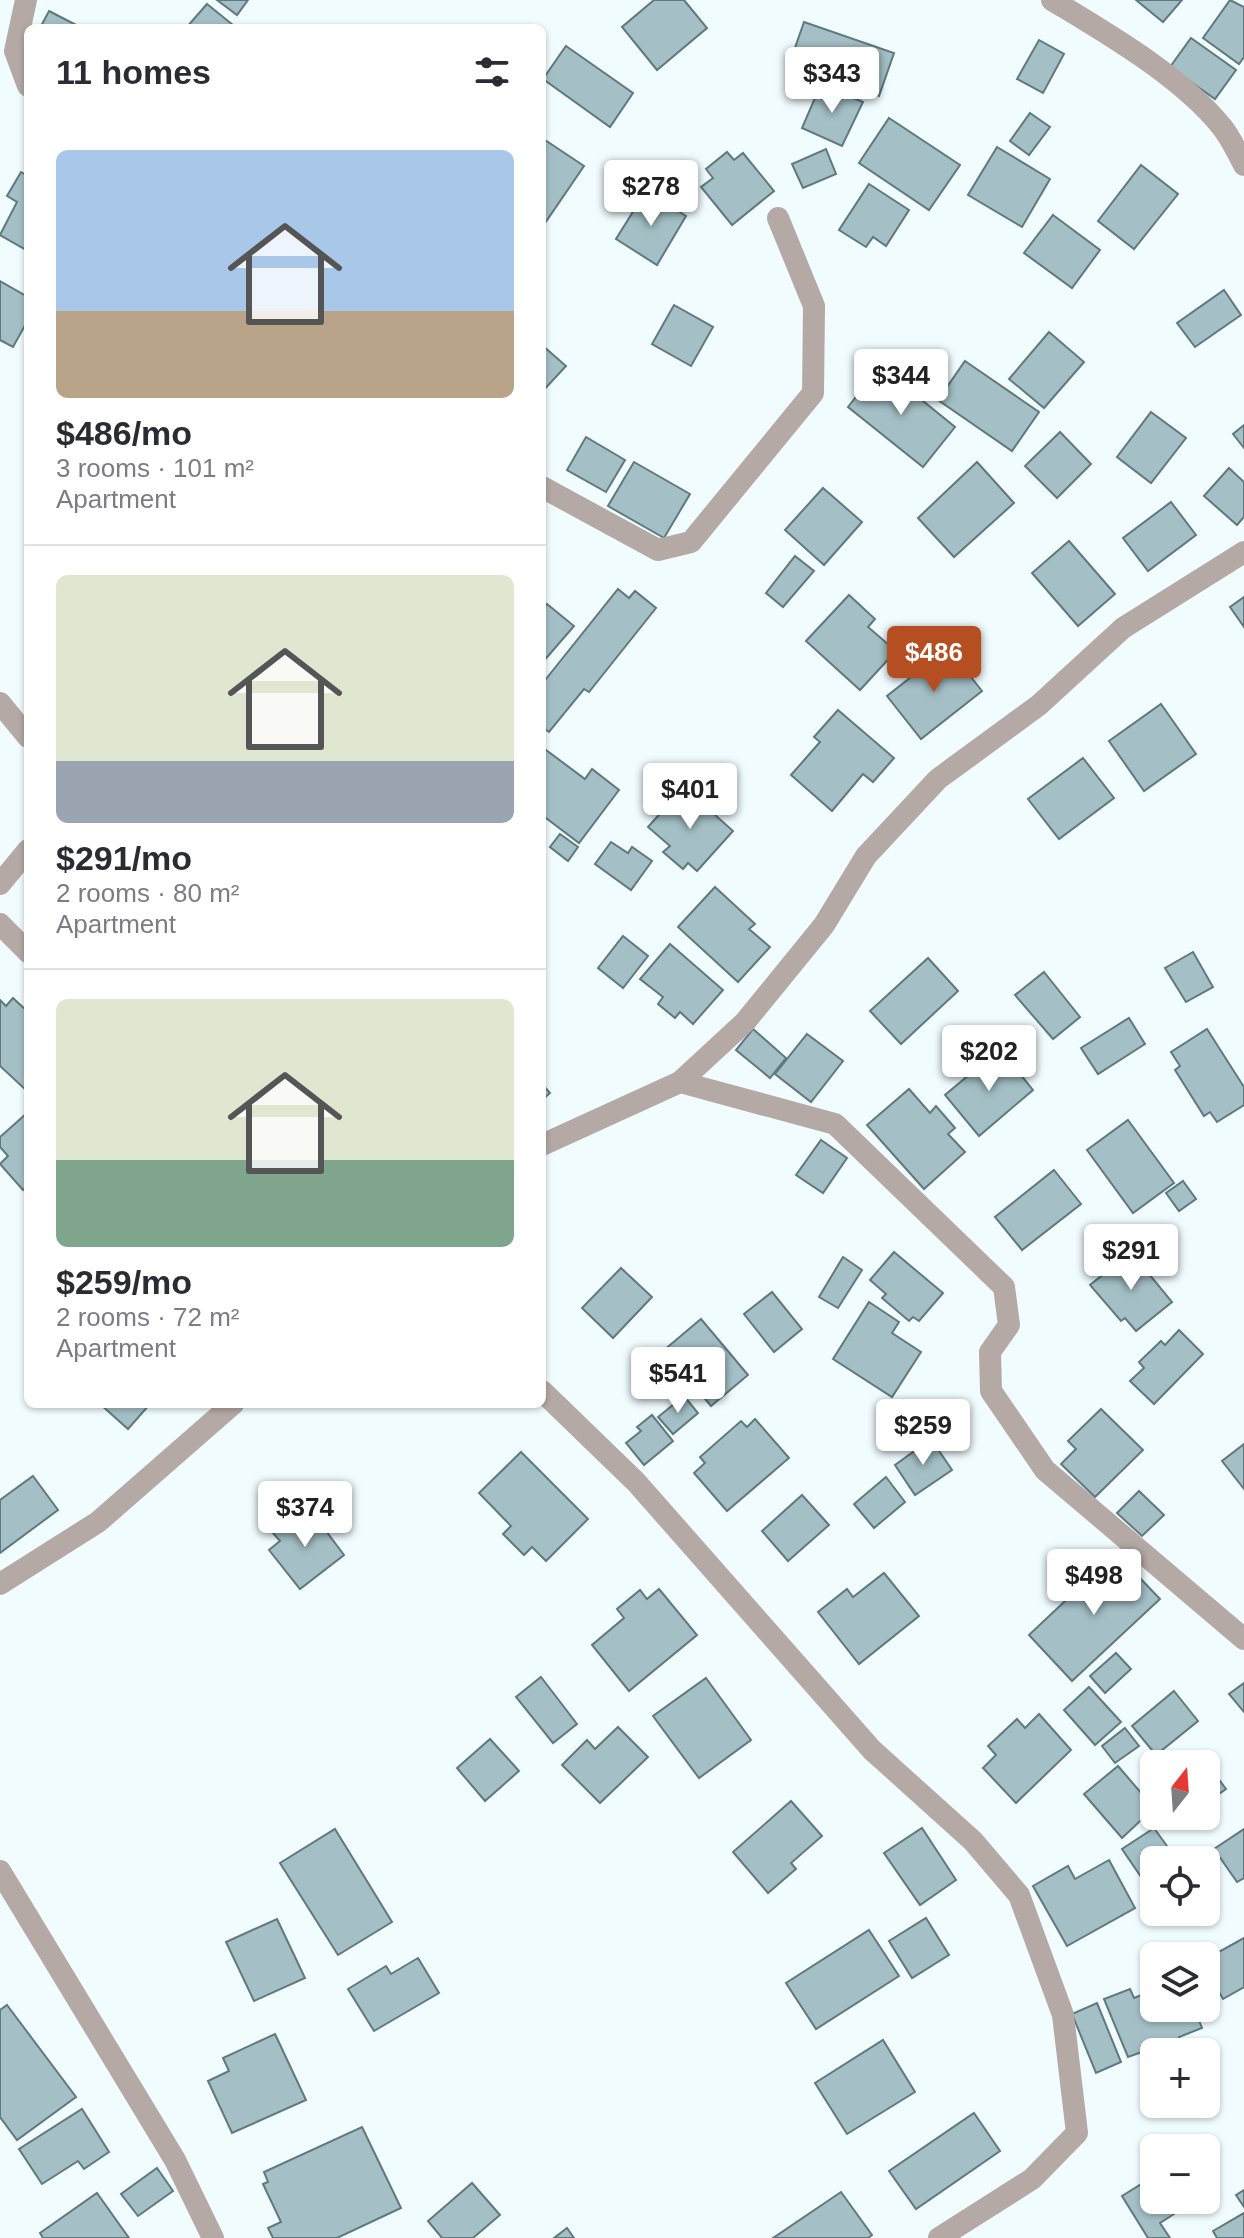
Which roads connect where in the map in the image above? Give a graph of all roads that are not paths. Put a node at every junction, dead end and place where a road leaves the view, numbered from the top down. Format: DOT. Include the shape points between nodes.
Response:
graph roads {
  1 [pos="26,0"];
  2 [pos="1052,0"];
  3 [pos="7,48"];
  4 [pos="24,79"];
  5 [pos="1244,165"];
  6 [pos="778,218"];
  7 [pos="546,489"];
  8 [pos="1244,552"];
  9 [pos="0,703"];
  10 [pos="24,732"];
  11 [pos="24,855"];
  12 [pos="0,884"];
  13 [pos="0,924"];
  14 [pos="24,948"];
  15 [pos="680,1082"];
  16 [pos="546,1143"];
  17 [pos="546,1395"];
  18 [pos="228,1408"];
  19 [pos="0,1584"];
  20 [pos="1244,1639"];
  21 [pos="0,1871"];
  22 [pos="950,2235"];
  23 [pos="213,2238"];
  1 -- 3 [label="street"];
  2 -- 5 [label="street" via="1198,101 1224,129"];
  3 -- 4 [label="street"];
  6 -- 7 [label="street" via="814,306 813,393 691,542 658,550"];
  8 -- 15 [label="street" via="1123,628 1039,705 938,779 866,856 824,925 745,1022"];
  9 -- 10 [label="street"];
  11 -- 12 [label="street"];
  13 -- 14 [label="street"];
  15 -- 16 [label="street"];
  15 -- 20 [label="street" via="835,1124 1004,1287 1009,1325 990,1352 991,1391 1045,1470"];
  17 -- 22 [label="street" via="636,1482 872,1750 973,1841 1019,1895 1063,2015 1077,2133 1032,2179"];
  18 -- 19 [label="street" via="98,1522"];
  21 -- 23 [label="street" via="175,2160"];
}
